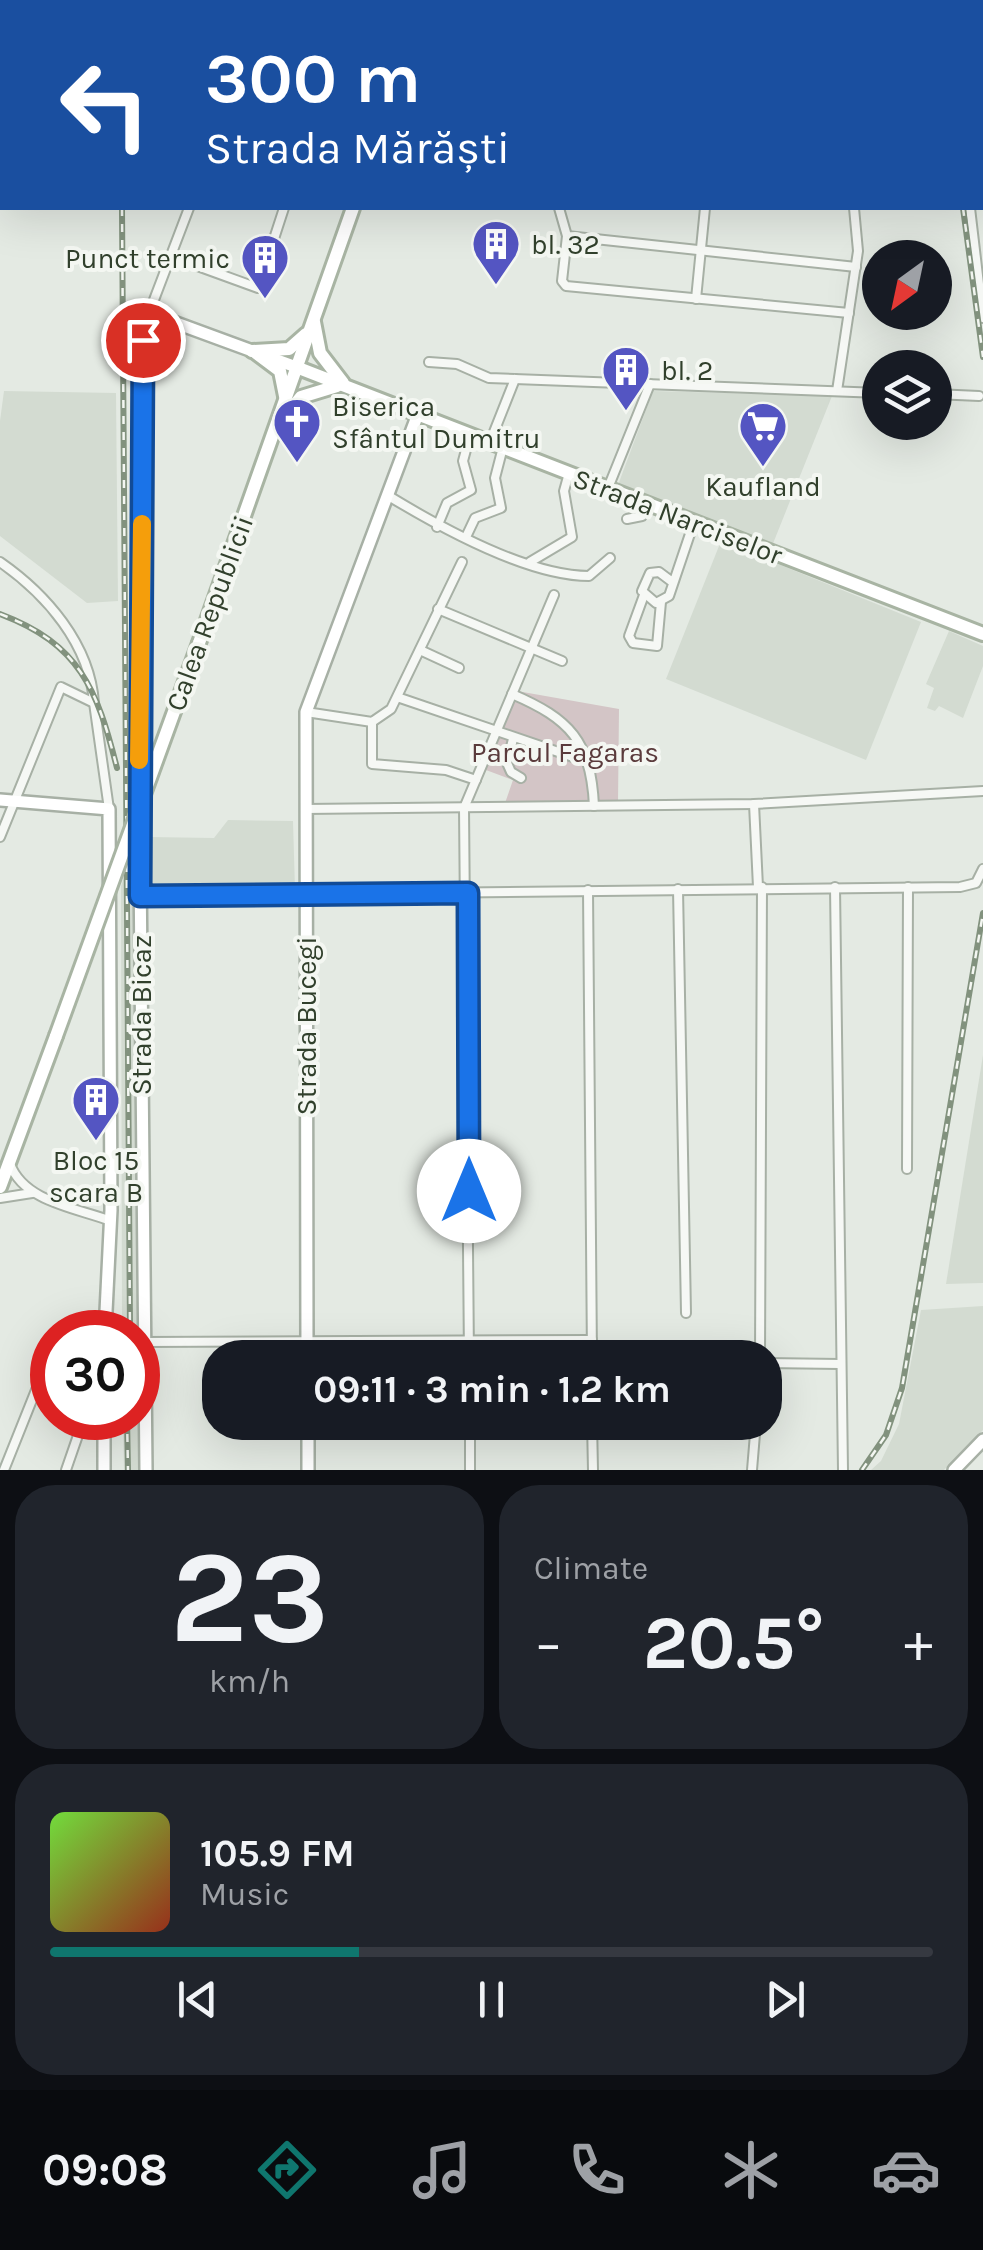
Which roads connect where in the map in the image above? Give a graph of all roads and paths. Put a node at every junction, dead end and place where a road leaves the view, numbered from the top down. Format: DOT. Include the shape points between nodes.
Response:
graph roads {
  1 [pos="188,210"];
  2 [pos="283,210"];
  3 [pos="352,210"];
  4 [pos="560,210"];
  5 [pos="705,210"];
  6 [pos="854,210"];
  7 [pos="970,210"];
  8 [pos="983,234"];
  9 [pos="972,235"];
  10 [pos="568,236"];
  11 [pos="700,251"];
  12 [pos="978,252"];
  13 [pos="170,256"];
  14 [pos="856,267"];
  15 [pos="981,283"];
  16 [pos="696,299"];
  17 [pos="149,313"];
  18 [pos="849,313"];
  19 [pos="983,318"];
  20 [pos="312,323"];
  21 [pos="252,351"];
  22 [pos="429,362"];
  23 [pos="296,367"];
  24 [pos="515,379"];
  25 [pos="650,384"];
  26 [pos="349,388"];
  27 [pos="837,392"];
  28 [pos="862,393"];
  29 [pos="952,395"];
  30 [pos="978,396"];
  31 [pos="285,398"];
  32 [pos="418,414"];
  33 [pos="470,434"];
  34 [pos="270,441"];
  35 [pos="497,445"];
  36 [pos="569,473"];
  37 [pos="608,488"];
  38 [pos="387,495"];
  39 [pos="647,503"];
  40 [pos="627,519"];
  41 [pos="694,522"];
  42 [pos="437,527"];
  43 [pos="466,537"];
  44 [pos="610,558"];
  45 [pos="0,562"];
  46 [pos="462,562"];
  47 [pos="530,562"];
  48 [pos="671,581"];
  49 [pos="554,595"];
  50 [pos="644,595"];
  51 [pos="662,602"];
  52 [pos="438,609"];
  53 [pos="983,634"];
  54 [pos="531,647"];
  55 [pos="420,650"];
  56 [pos="562,661"];
  57 [pos="459,668"];
  58 [pos="512,694"];
  59 [pos="400,698"];
  60 [pos="94,703"];
  61 [pos="306,712"];
  62 [pos="372,722"];
  63 [pos="495,734"];
  64 [pos="513,739"];
  65 [pos="537,746"];
  66 [pos="585,753"];
  67 [pos="533,760"];
  68 [pos="521,778"];
  69 [pos="476,780"];
  70 [pos="983,791"];
  71 [pos="0,800"];
  72 [pos="14,801"];
  73 [pos="754,804"];
  74 [pos="594,806"];
  75 [pos="464,808"];
  76 [pos="109,809"];
  77 [pos="304,809"];
  78 [pos="0,838"];
  79 [pos="983,869"];
  80 [pos="760,887"];
  81 [pos="835,887"];
  82 [pos="908,887"];
  83 [pos="588,890"];
  84 [pos="678,890"];
  85 [pos="468,893"];
  86 [pos="305,894"];
  87 [pos="140,896"];
  88 [pos="5,1165"];
  89 [pos="908,1169"];
  90 [pos="0,1187"];
  91 [pos="32,1193"];
  92 [pos="0,1198"];
  93 [pos="111,1220"];
  94 [pos="107,1310"];
  95 [pos="144,1310"];
  96 [pos="686,1313"];
  97 [pos="307,1340"];
  98 [pos="470,1340"];
  99 [pos="592,1340"];
  100 [pos="763,1340"];
  101 [pos="160,1342"];
  102 [pos="202,1342"];
  103 [pos="782,1361"];
  104 [pos="840,1364"];
  105 [pos="30,1405"];
  106 [pos="76,1440"];
  107 [pos="104,1440"];
  108 [pos="146,1440"];
  109 [pos="308,1440"];
  110 [pos="470,1440"];
  111 [pos="592,1440"];
  112 [pos="754,1440"];
  113 [pos="983,1440"];
  114 [pos="4,1470"];
  115 [pos="66,1470"];
  116 [pos="104,1470"];
  117 [pos="146,1470"];
  118 [pos="308,1470"];
  119 [pos="470,1470"];
  120 [pos="592,1470"];
  121 [pos="752,1470"];
  122 [pos="843,1470"];
  123 [pos="954,1470"];
  1 -- 13 [label="street, Strada Bicaz"];
  2 -- 13 [label="street" via="258,288"];
  3 -- 20 [label="main road, Calea Republicii"];
  4 -- 10 [label="street"];
  5 -- 11 [label="street"];
  6 -- 14 [label="street"];
  7 -- 9 [label="street"];
  8 -- 9 [label="street"];
  9 -- 12 [label="street"];
  10 -- 11 [label="street"];
  10 -- 16 [label="street" via="566,286"];
  11 -- 14 [label="street"];
  11 -- 16 [label="street"];
  12 -- 15 [label="street"];
  13 -- 17 [label="street, Strada Bicaz"];
  14 -- 18 [label="street"];
  15 -- 19 [label="street"];
  16 -- 18 [label="street"];
  17 -- 21 [label="street, Strada Narciselor"];
  17 -- 87 [label="street, Strada Bicaz" via="143,340"];
  18 -- 27 [label="street"];
  20 -- 21 [label="main road" via="289,349"];
  20 -- 23 [label="main road, Calea Republicii"];
  20 -- 26 [label="main road" via="320,353"];
  21 -- 23 [label="street, Strada Narciselor"];
  21 -- 31 [label="main road" via="280,372"];
  22 -- 24 [label="street"];
  23 -- 26 [label="main road, Strada Narciselor"];
  23 -- 31 [label="main road, Calea Republicii"];
  24 -- 25 [label="street"];
  24 -- 35 [label="street"];
  25 -- 27 [label="street"];
  25 -- 37 [label="street"];
  26 -- 32 [label="main road, Strada Narciselor"];
  26 -- 34 [label="main road" via="300,397"];
  27 -- 28 [label="street"];
  29 -- 30 [label="street"];
  31 -- 34 [label="main road, Calea Republicii"];
  32 -- 33 [label="main road, Strada Narciselor"];
  32 -- 38 [label="street, Strada Bucegi"];
  33 -- 35 [label="main road, Strada Narciselor"];
  33 -- 42 [label="street" via="463,461 470,490 447,504"];
  34 -- 88 [label="main road, Calea Republicii, bridge"];
  35 -- 36 [label="main road, Strada Narciselor"];
  35 -- 43 [label="street" via="501,508 476,518"];
  36 -- 37 [label="main road, Strada Narciselor"];
  36 -- 47 [label="street" via="564,490 572,537"];
  37 -- 39 [label="main road, Strada Narciselor"];
  38 -- 42 [label="street"];
  38 -- 61 [label="street, Strada Bucegi"];
  39 -- 40 [label="street" via="640,518"];
  39 -- 41 [label="main road, Strada Narciselor"];
  41 -- 48 [label="street" via="682,569"];
  41 -- 53 [label="main road, Strada Narciselor"];
  42 -- 43 [label="street"];
  43 -- 47 [label="street"];
  44 -- 47 [label="street" via="589,576"];
  45 -- 60 [label="street" via="54,609 74,642"];
  46 -- 52 [label="street"];
  48 -- 50 [label="street" via="660,572 650,574 641,586"];
  48 -- 51 [label="street"];
  49 -- 54 [label="street"];
  50 -- 51 [label="street"];
  50 -- 51 [label="street" via="628,636 633,643 657,646"];
  52 -- 54 [label="street"];
  52 -- 55 [label="street"];
  54 -- 56 [label="street"];
  54 -- 58 [label="street"];
  55 -- 57 [label="street"];
  55 -- 59 [label="street"];
  58 -- 63 [label="street"];
  58 -- 66 [label="street" via="565,723"];
  59 -- 62 [label="street"];
  59 -- 63 [label="street"];
  60 -- 72 [label="street" via="61,687"];
  60 -- 76 [label="street"];
  61 -- 62 [label="street"];
  61 -- 77 [label="street, Strada Bucegi"];
  62 -- 69 [label="street" via="372,764 446,770"];
  63 -- 64 [label="street"];
  63 -- 69 [label="street"];
  64 -- 65 [label="street"];
  64 -- 68 [label="street" via="508,763"];
  65 -- 66 [label="street" via="572,757"];
  65 -- 67 [label="street"];
  66 -- 74 [label="street"];
  69 -- 75 [label="street"];
  70 -- 73 [label="street"];
  71 -- 72 [label="street"];
  72 -- 76 [label="street"];
  72 -- 78 [label="street"];
  73 -- 74 [label="street"];
  73 -- 80 [label="street"];
  74 -- 75 [label="street"];
  75 -- 77 [label="street"];
  75 -- 85 [label="street"];
  76 -- 93 [label="street"];
  77 -- 86 [label="street, Strada Bucegi"];
  79 -- 82 [label="street" via="976,883"];
  80 -- 81 [label="street"];
  80 -- 84 [label="street"];
  80 -- 100 [label="street"];
  81 -- 82 [label="street"];
  81 -- 104 [label="street"];
  82 -- 89 [label="street"];
  83 -- 84 [label="street"];
  83 -- 85 [label="street"];
  83 -- 99 [label="street"];
  84 -- 96 [label="street"];
  85 -- 86 [label="street"];
  85 -- 98 [label="street"];
  86 -- 87 [label="street"];
  86 -- 97 [label="street, Strada Bucegi"];
  87 -- 95 [label="street, Strada Bicaz"];
  88 -- 90 [label="main road, Calea Republicii"];
  88 -- 91 [label="street"];
  91 -- 92 [label="street"];
  91 -- 93 [label="street"];
  93 -- 94 [label="street"];
  101 -- 102 [label="street"];
  103 -- 104 [label="street"];
  104 -- 122 [label="street"];
  105 -- 114 [label="street"];
  106 -- 115 [label="street"];
  107 -- 116 [label="street"];
  108 -- 117 [label="street, Strada Bicaz"];
  109 -- 118 [label="street"];
  110 -- 119 [label="street"];
  111 -- 120 [label="street"];
  112 -- 121 [label="street"];
  113 -- 123 [label="street"];
}
